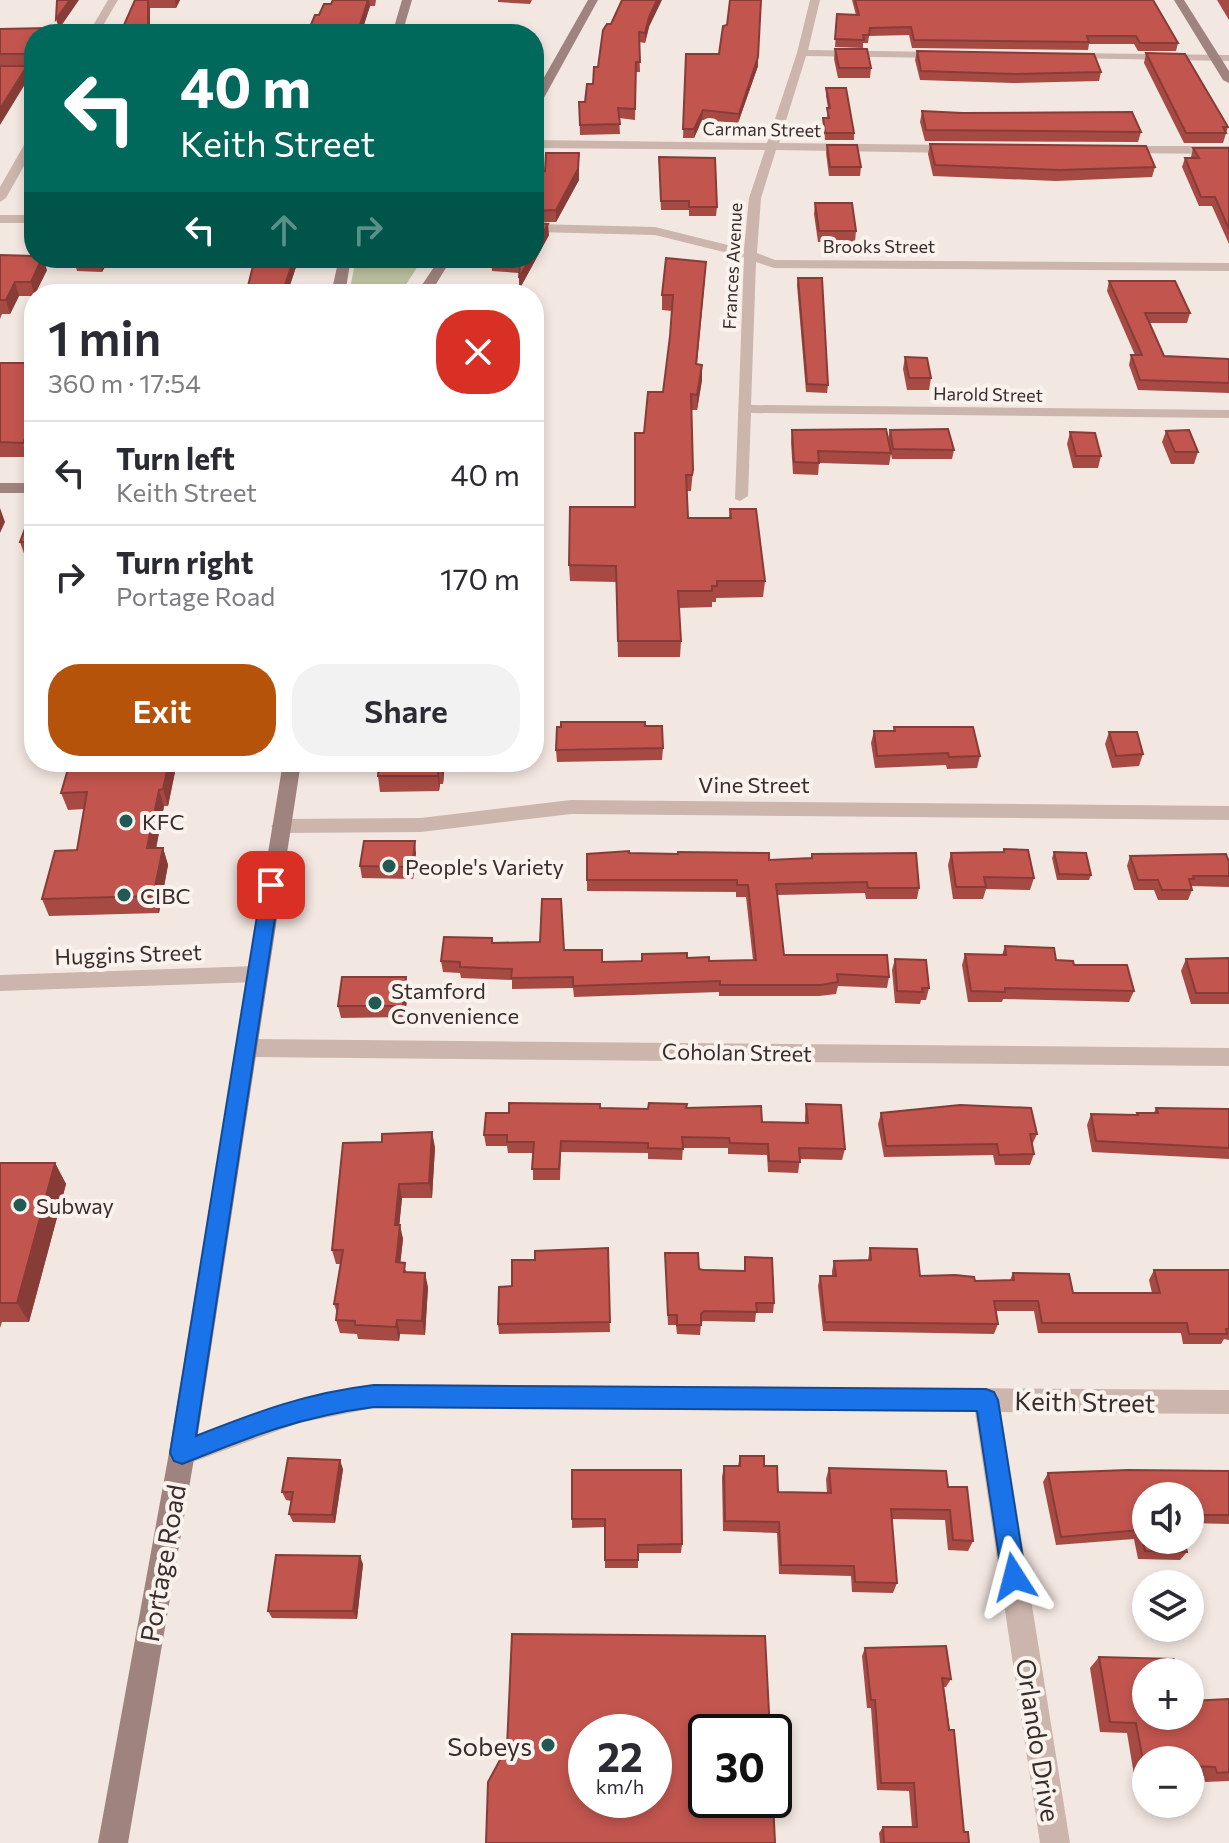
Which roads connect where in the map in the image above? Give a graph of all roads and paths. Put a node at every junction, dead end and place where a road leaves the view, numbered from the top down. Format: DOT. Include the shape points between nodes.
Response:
graph roads {
  1 [pos="113,0"];
  2 [pos="407,0"];
  3 [pos="593,0"];
  4 [pos="815,0"];
  5 [pos="1179,0"];
  6 [pos="99,24"];
  7 [pos="400,24"];
  8 [pos="802,53"];
  9 [pos="961,55"];
  10 [pos="1056,56"];
  11 [pos="1215,58"];
  12 [pos="1229,58"];
  13 [pos="0,70"];
  14 [pos="24,70"];
  15 [pos="544,76"];
  16 [pos="1229,80"];
  17 [pos="544,144"];
  18 [pos="770,147"];
  19 [pos="960,149"];
  20 [pos="1102,149"];
  21 [pos="1229,150"];
  22 [pos="24,156"];
  23 [pos="0,198"];
  24 [pos="0,219"];
  25 [pos="24,219"];
  26 [pos="544,228"];
  27 [pos="750,257"];
  28 [pos="1229,267"];
  29 [pos="746,409"];
  30 [pos="1229,414"];
  31 [pos="0,488"];
  32 [pos="24,488"];
  33 [pos="740,496"];
  34 [pos="290,772"];
  35 [pos="1229,813"];
  36 [pos="280,826"];
  37 [pos="257,974"];
  38 [pos="0,983"];
  39 [pos="246,1048"];
  40 [pos="1229,1057"];
  41 [pos="986,1400"];
  42 [pos="1229,1402"];
  43 [pos="182,1453"];
  44 [pos="113,1843"];
  45 [pos="1055,1843"];
  1 -- 6 [label="street"];
  2 -- 7 [label="main road"];
  3 -- 15 [label="main road"];
  4 -- 8 [label="street, Frances Avenue"];
  5 -- 11 [label="main road"];
  8 -- 9 [label="street"];
  8 -- 18 [label="street, Frances Avenue"];
  10 -- 11 [label="street"];
  11 -- 12 [label="street"];
  11 -- 16 [label="main road"];
  13 -- 14 [label="street"];
  17 -- 18 [label="street, Carman Street"];
  18 -- 19 [label="street, Carman Street"];
  18 -- 27 [label="street, Frances Avenue" via="755,198"];
  20 -- 21 [label="street"];
  22 -- 23 [label="street"];
  24 -- 25 [label="street"];
  26 -- 27 [label="street, Brooks Street" via="655,231"];
  27 -- 28 [label="street, Brooks Street" via="774,264"];
  27 -- 29 [label="street, Frances Avenue"];
  29 -- 30 [label="street, Harold Street"];
  29 -- 33 [label="street, Frances Avenue"];
  31 -- 32 [label="main road"];
  34 -- 36 [label="main road, Portage Road"];
  35 -- 36 [label="street, Vine Street" via="571,807 421,825"];
  36 -- 37 [label="main road, Portage Road"];
  37 -- 38 [label="street, Huggins Street"];
  37 -- 39 [label="main road, Portage Road"];
  39 -- 40 [label="street, Coholan Street"];
  39 -- 43 [label="main road, Portage Road"];
  41 -- 42 [label="street, Keith Street"];
  41 -- 43 [label="street, Keith Street" via="374,1396 277,1415"];
  41 -- 45 [label="street, Orlando Drive"];
  43 -- 44 [label="main road, Portage Road"];
}
